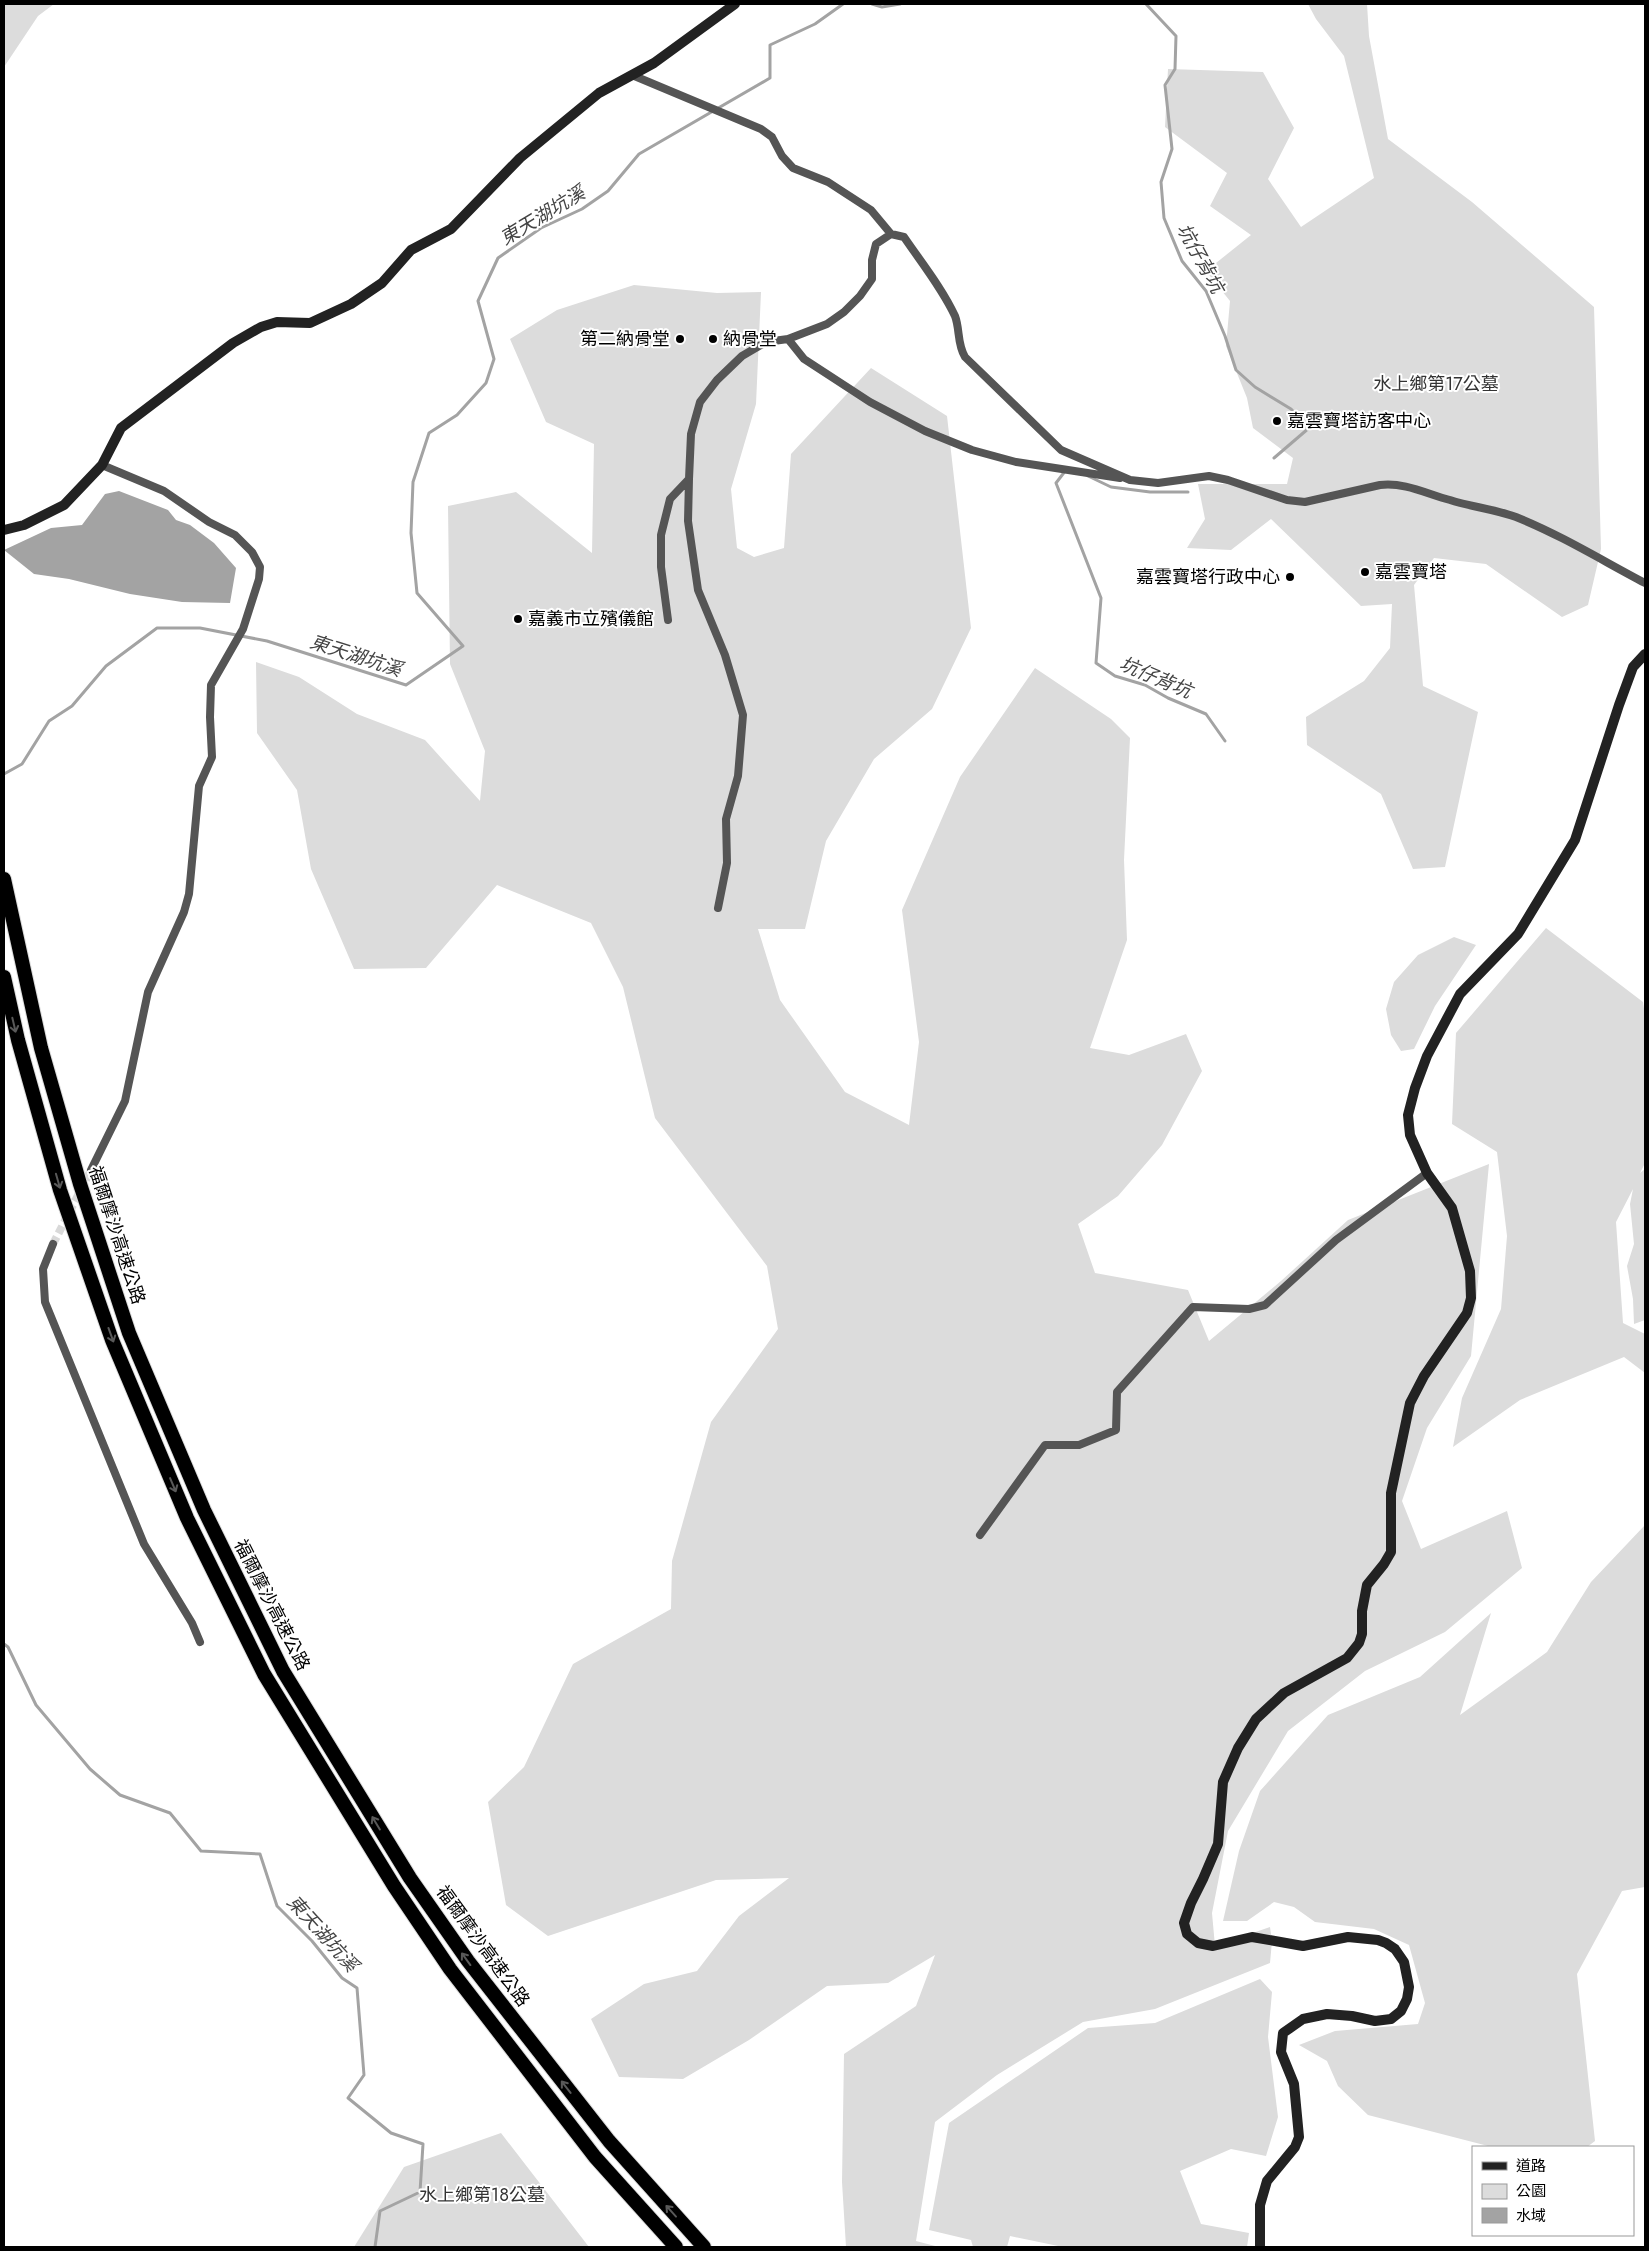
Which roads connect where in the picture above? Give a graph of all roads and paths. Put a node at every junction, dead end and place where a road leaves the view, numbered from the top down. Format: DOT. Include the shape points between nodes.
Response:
graph roads {
  1 [pos="735,4"];
  2 [pos="632,75"];
  3 [pos="891,234"];
  4 [pos="788,339"];
  5 [pos="102,465"];
  6 [pos="689,479"];
  7 [pos="1130,480"];
  8 [pos="4,530"];
  9 [pos="1645,583"];
  10 [pos="668,620"];
  11 [pos="1645,654"];
  12 [pos="4,879"];
  13 [pos="718,908"];
  14 [pos="4,977"];
  15 [pos="91,1170"];
  16 [pos="1427,1174"];
  17 [pos="53,1244"];
  18 [pos="980,1536"];
  19 [pos="200,1642"];
  20 [pos="676,2247"];
  21 [pos="704,2247"];
  22 [pos="1260,2247"];
  1 -- 2 [label="street" via="654,63"];
  2 -- 3 [label="street" via="761,129 772,137 793,168 828,182 871,210"];
  2 -- 5 [label="street" via="598,93 520,158 451,229 411,250 382,283 351,304 310,323 277,322 261,327 233,342 121,428"];
  3 -- 4 [label="street" via="876,244 872,279 860,296 827,324"];
  3 -- 7 [label="street" via="904,237 948,304 956,318 965,357 1061,450"];
  4 -- 6 [label="street" via="766,342 742,356 700,402 691,434"];
  4 -- 7 [label="street" via="804,359 870,402 925,431 972,450 1016,462"];
  5 -- 8 [label="street" via="64,505 24,525"];
  5 -- 15 [label="street" via="164,491 209,522 235,535 252,552 260,567 243,629 211,685 212,757 199,786 189,894 184,912 148,992 125,1101"];
  6 -- 10 [label="street" via="670,499 661,535 661,567"];
  6 -- 13 [label="street" via="688,521 698,590 743,715 738,776 726,819 727,863"];
  7 -- 9 [label="street" via="1158,483 1209,476 1287,500 1305,502 1380,485 1402,486 1517,518"];
  11 -- 16 [label="street" via="1633,667 1576,840 1518,934 1460,994 1428,1056 1408,1115 1410,1135"];
  21 -- 12 [label="highway, 福爾摩沙高速公路, one-way" via="609,2141 468,1961 410,1878 283,1671 204,1510 129,1333 80,1184 41,1048"];
  14 -- 20 [label="highway, 福爾摩沙高速公路, one-way" via="60,1190 112,1340 187,1518 264,1674 394,1886 450,1969 594,2158"];
  16 -- 18 [label="street" via="1336,1240 1265,1306 1249,1309 1193,1307 1117,1392 1116,1430 1079,1445 1045,1445"];
  16 -- 22 [label="street" via="1452,1208 1470,1271 1471,1298 1467,1313 1424,1376 1410,1403 1391,1493 1391,1552 1367,1585 1362,1634 1355,1651 1284,1693 1256,1719 1238,1748 1223,1782 1218,1844 1184,1923 1187,1934 1198,1943 1213,1946 1252,1937 1303,1946 1348,1937 1378,1940 1395,1949 1408,1973 1407,2000 1401,2012 1391,2019 1375,2022 1327,2014 1303,2019 1283,2033 1281,2052 1294,2084 1299,2137 1295,2147 1267,2180 1260,2205"];
  17 -- 19 [label="street" via="43,1269 45,1302 144,1544 192,1622"];
}
